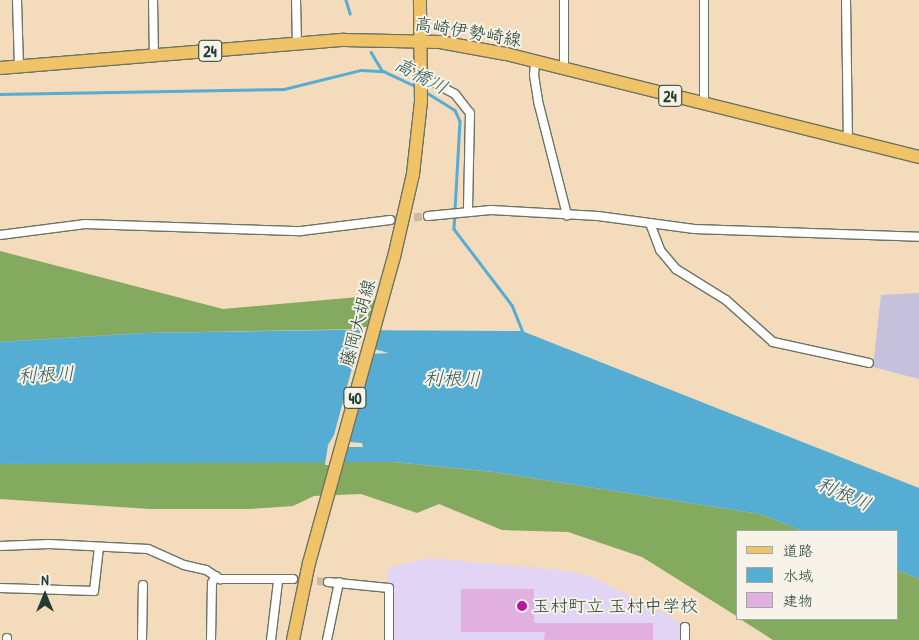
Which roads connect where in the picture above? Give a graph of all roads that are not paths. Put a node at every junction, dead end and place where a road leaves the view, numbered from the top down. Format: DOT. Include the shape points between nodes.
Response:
graph roads {
  1 [pos="17,0"];
  2 [pos="153,0"];
  3 [pos="296,0"];
  4 [pos="420,0"];
  5 [pos="564,0"];
  6 [pos="704,0"];
  7 [pos="846,0"];
  8 [pos="420,40"];
  9 [pos="297,44"];
  10 [pos="154,56"];
  11 [pos="535,62"];
  12 [pos="19,66"];
  13 [pos="0,68"];
  14 [pos="564,70"];
  15 [pos="421,78"];
  16 [pos="704,104"];
  17 [pos="848,140"];
  18 [pos="919,157"];
  19 [pos="464,212"];
  20 [pos="567,215"];
  21 [pos="428,216"];
  22 [pos="390,220"];
  23 [pos="651,226"];
  24 [pos="0,234"];
  25 [pos="919,237"];
  26 [pos="869,363"];
  27 [pos="0,546"];
  28 [pos="99,547"];
  29 [pos="216,576"];
  30 [pos="293,579"];
  31 [pos="278,581"];
  32 [pos="328,582"];
  33 [pos="339,582"];
  34 [pos="143,584"];
  35 [pos="0,588"];
  36 [pos="686,627"];
  37 [pos="142,640"];
  38 [pos="211,640"];
  39 [pos="271,640"];
  40 [pos="293,640"];
  41 [pos="327,640"];
  42 [pos="390,640"];
  43 [pos="685,640"];
  1 -- 12 [label="street"];
  2 -- 10 [label="street"];
  3 -- 9 [label="street"];
  4 -- 8 [label="main road, 40"];
  5 -- 14 [label="street"];
  6 -- 16 [label="street"];
  7 -- 17 [label="street"];
  8 -- 9 [label="main road, 高崎伊勢崎線 / 24"];
  8 -- 11 [label="main road, 高崎伊勢崎線 / 24" via="480,48"];
  8 -- 15 [label="main road, 40"];
  9 -- 10 [label="main road, 高崎伊勢崎線 / 24"];
  10 -- 12 [label="main road, 高崎伊勢崎線 / 24"];
  11 -- 14 [label="main road, 高崎伊勢崎線 / 24"];
  11 -- 20 [label="street" via="539,105"];
  12 -- 13 [label="main road, 高崎伊勢崎線 / 24"];
  14 -- 16 [label="main road, 高崎伊勢崎線 / 24"];
  15 -- 19 [label="street" via="455,94 470,113"];
  15 -- 40 [label="main road, 藤岡大胡線 / 40" via="413,174 394,257 316,539"];
  16 -- 17 [label="main road, 高崎伊勢崎線 / 24"];
  17 -- 18 [label="main road, 高崎伊勢崎線 / 24"];
  19 -- 20 [label="street"];
  19 -- 21 [label="street"];
  20 -- 23 [label="street" via="598,216"];
  22 -- 24 [label="street" via="301,231 85,224"];
  23 -- 25 [label="street" via="830,236"];
  23 -- 26 [label="street" via="660,250 676,269 726,300 773,342"];
  27 -- 28 [label="street"];
  28 -- 29 [label="street" via="148,550"];
  28 -- 35 [label="street" via="94,591"];
  29 -- 31 [label="street" via="226,580"];
  29 -- 38 [label="street" via="212,583"];
  30 -- 31 [label="street"];
  31 -- 39 [label="street"];
  32 -- 33 [label="street"];
  33 -- 41 [label="street"];
  33 -- 42 [label="street" via="390,588"];
  34 -- 37 [label="street"];
  36 -- 43 [label="street"];
}
